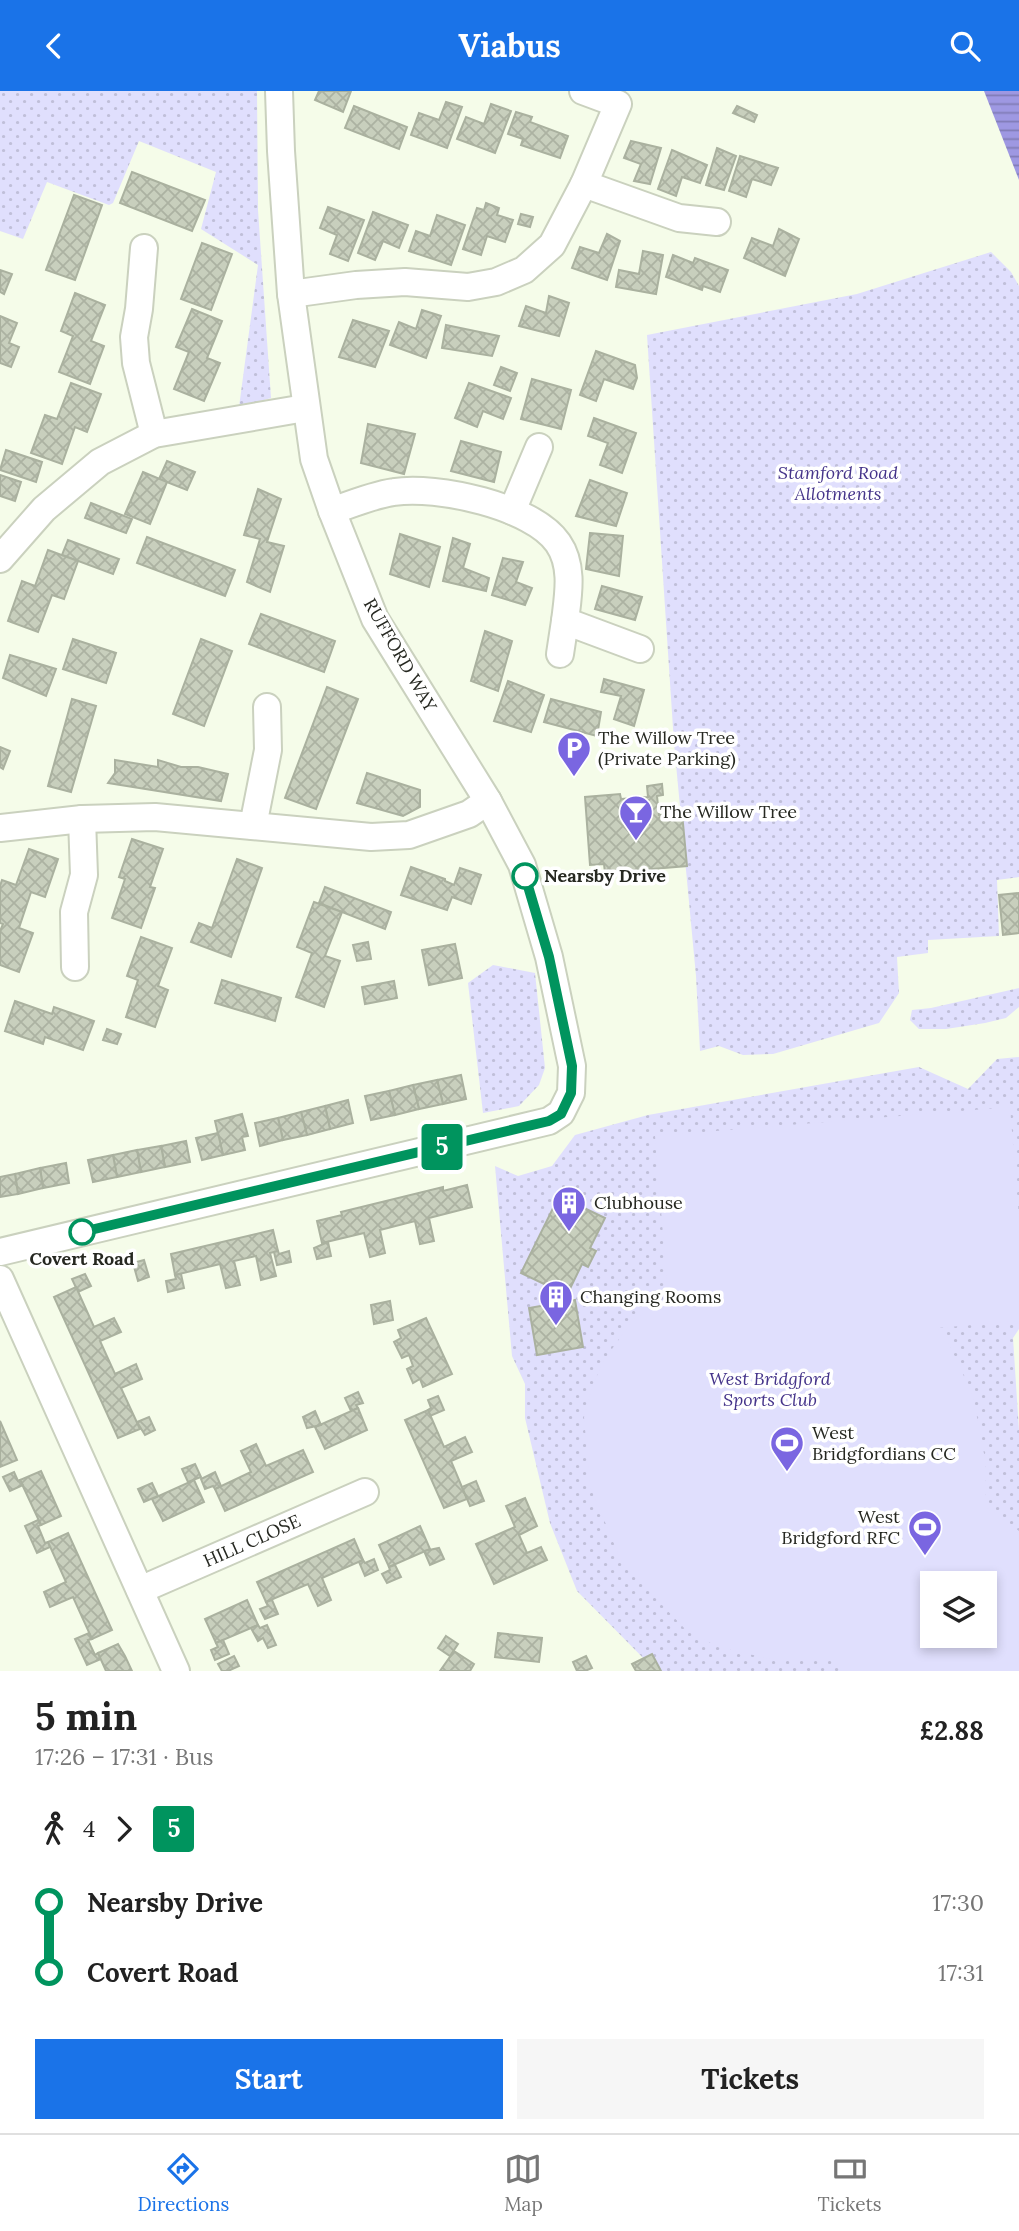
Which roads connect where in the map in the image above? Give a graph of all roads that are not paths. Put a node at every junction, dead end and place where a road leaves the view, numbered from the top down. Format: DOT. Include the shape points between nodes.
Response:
graph roads {
  1 [pos="279,91"];
  2 [pos="583,91"];
  3 [pos="621,98"];
  4 [pos="584,184"];
  5 [pos="717,222"];
  6 [pos="144,248"];
  7 [pos="291,294"];
  8 [pos="305,408"];
  9 [pos="154,434"];
  10 [pos="539,447"];
  11 [pos="332,511"];
  12 [pos="512,511"];
  13 [pos="0,559"];
  14 [pos="565,621"];
  15 [pos="640,649"];
  16 [pos="561,654"];
  17 [pos="267,708"];
  18 [pos="488,801"];
  19 [pos="82,819"];
  20 [pos="253,826"];
  21 [pos="0,828"];
  22 [pos="75,967"];
  23 [pos="0,1252"];
  24 [pos="0,1279"];
  25 [pos="365,1492"];
  26 [pos="140,1590"];
  27 [pos="176,1671"];
  1 -- 7 [label="street, RUFFORD WAY"];
  2 -- 3 [label="street"];
  3 -- 4 [label="street"];
  4 -- 5 [label="street" via="679,218"];
  4 -- 7 [label="street" via="552,245 524,270 496,282 468,287 405,282"];
  6 -- 9 [label="street" via="134,337"];
  7 -- 8 [label="street, RUFFORD WAY"];
  8 -- 9 [label="street"];
  8 -- 11 [label="street, RUFFORD WAY" via="314,459"];
  9 -- 13 [label="street" via="100,462 44,509"];
  10 -- 12 [label="street"];
  11 -- 12 [label="street" via="394,492 444,492"];
  11 -- 18 [label="street, RUFFORD WAY" via="375,619"];
  12 -- 14 [label="street" via="543,526 559,544 568,567"];
  14 -- 15 [label="street"];
  14 -- 16 [label="street"];
  17 -- 20 [label="street" via="268,750"];
  18 -- 20 [label="street" via="469,814 409,835 371,837"];
  18 -- 23 [label="street, RUFFORD WAY" via="522,865 549,957 572,1066 571,1093 561,1114 549,1121"];
  19 -- 20 [label="street" via="155,817"];
  19 -- 21 [label="street"];
  19 -- 22 [label="street" via="84,875 74,912"];
  24 -- 26 [label="street"];
  25 -- 26 [label="street, HILL CLOSE"];
  26 -- 27 [label="street"];
}
